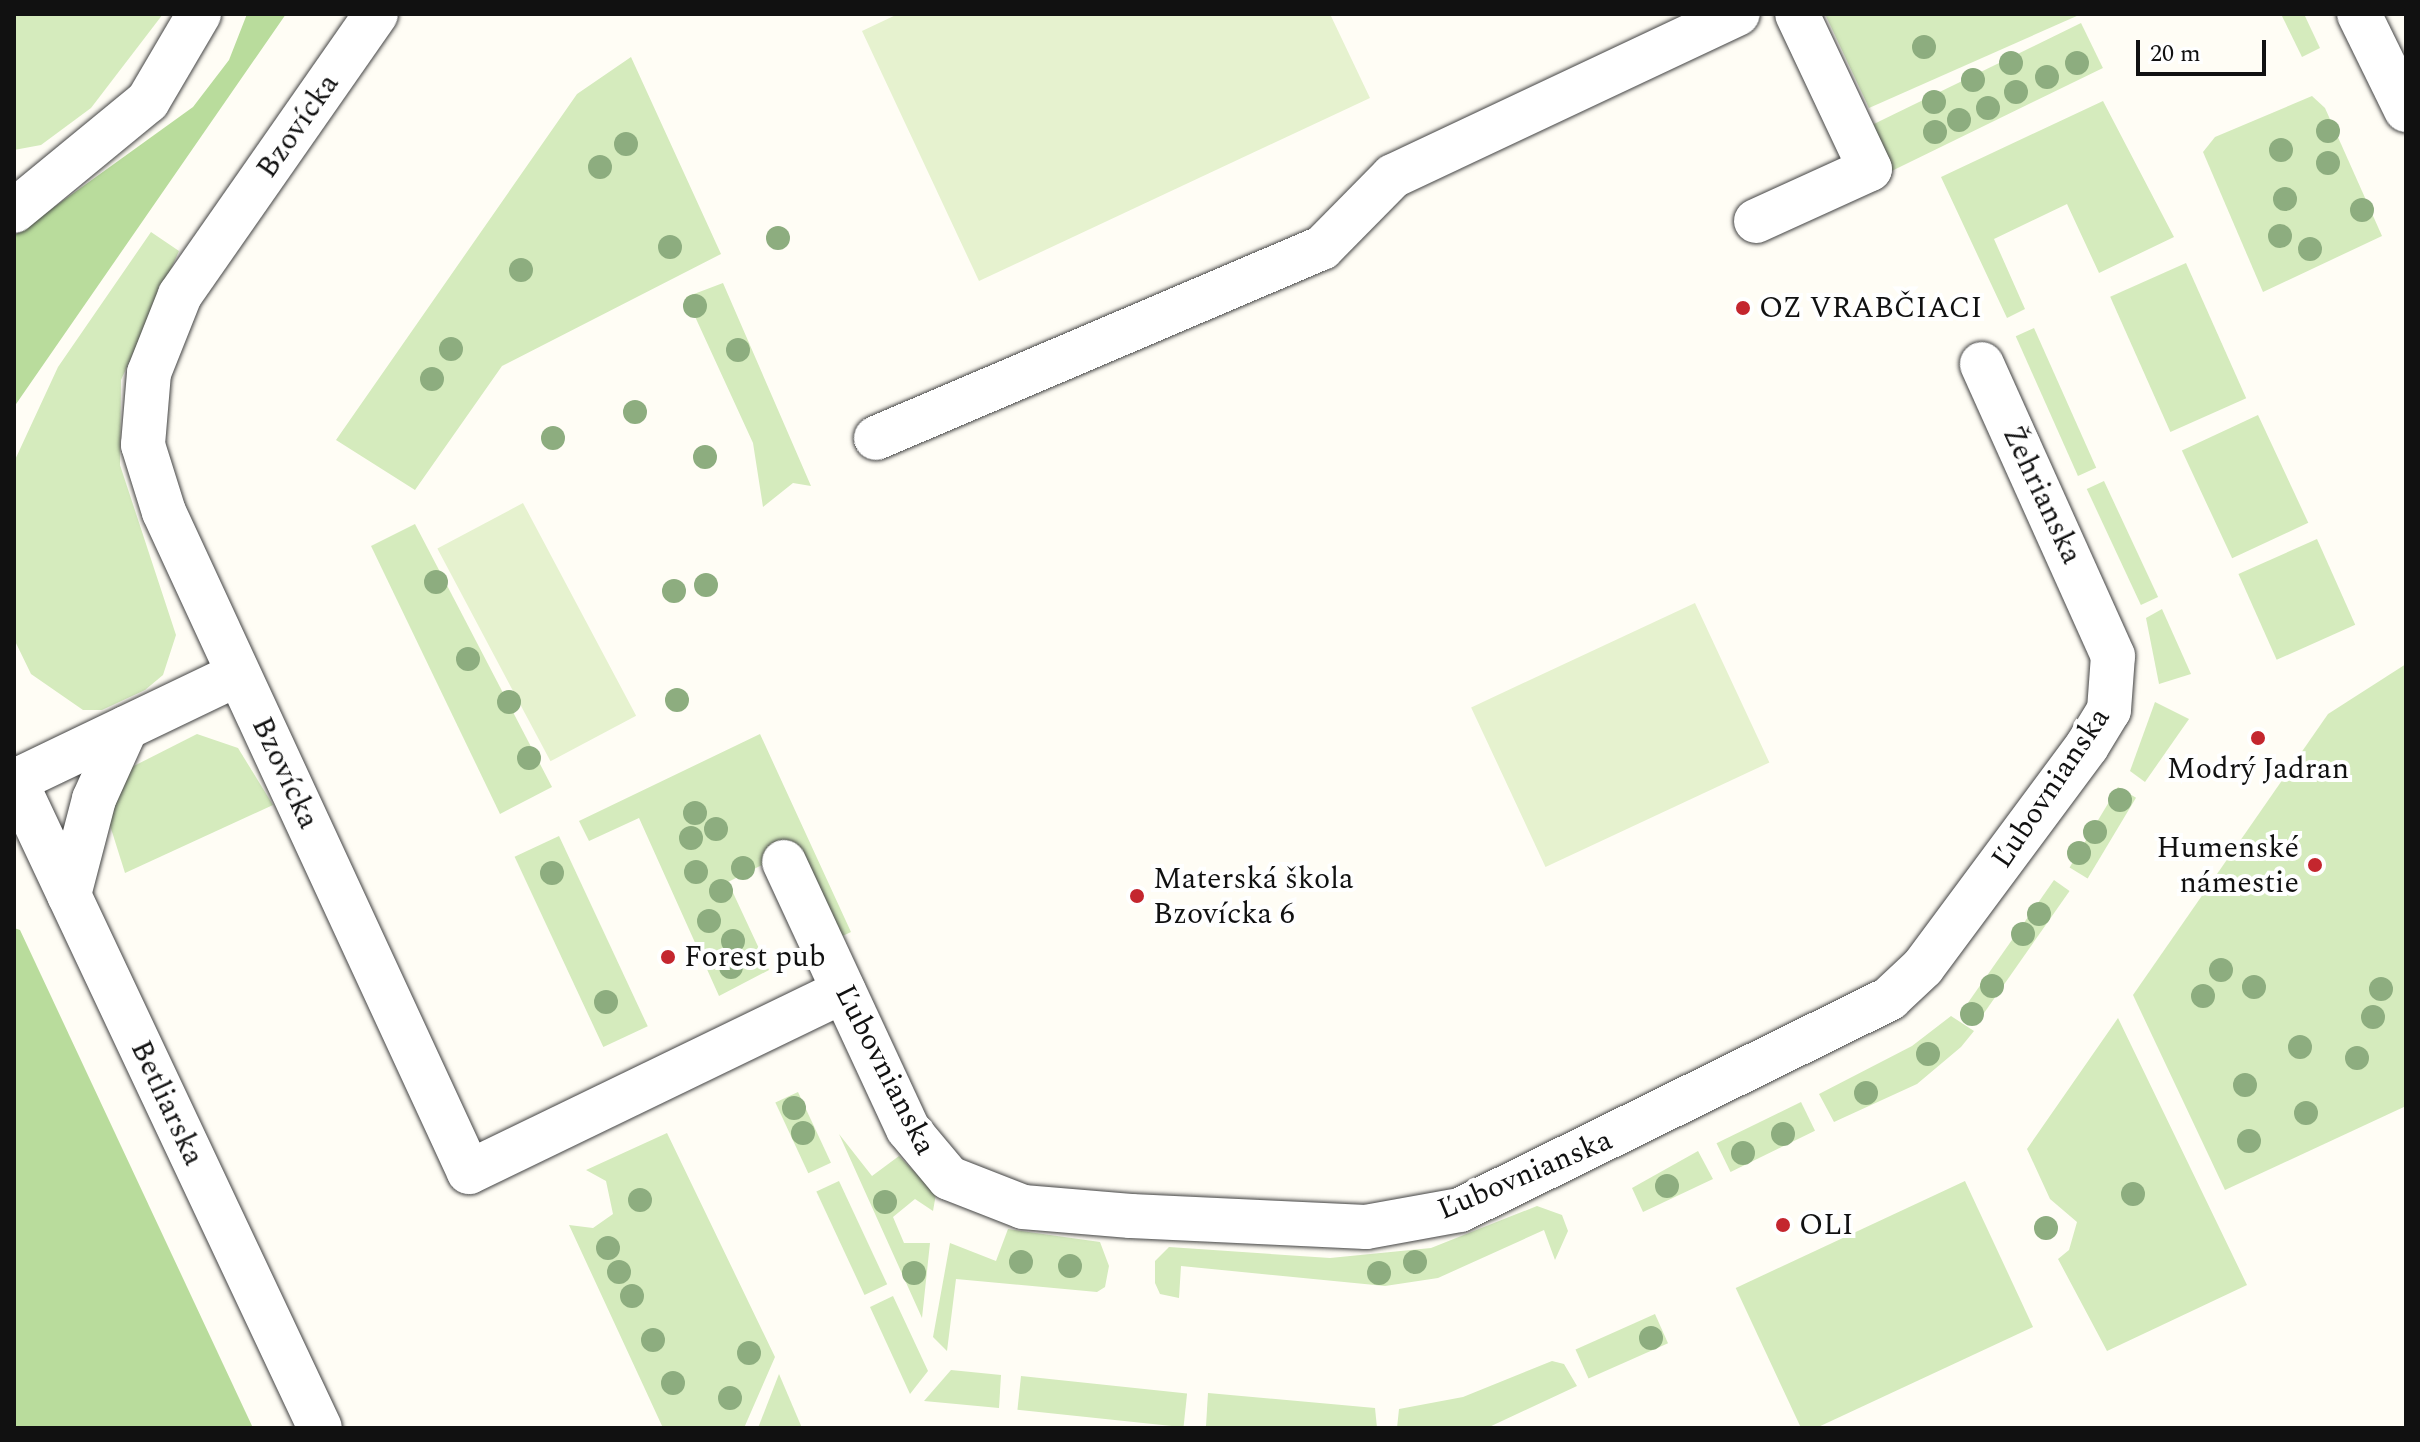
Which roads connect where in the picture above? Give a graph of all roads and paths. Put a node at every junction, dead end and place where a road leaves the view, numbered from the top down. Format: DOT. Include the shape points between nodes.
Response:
graph roads {
  1 [pos="199,14"];
  2 [pos="376,14"];
  3 [pos="1738,14"];
  4 [pos="1797,14"];
  5 [pos="2359,14"];
  6 [pos="2406,110"];
  7 [pos="75,160"];
  8 [pos="14,177"];
  9 [pos="14,211"];
  10 [pos="1756,221"];
  11 [pos="1982,364"];
  12 [pos="876,438"];
  13 [pos="2102,625"];
  14 [pos="238,674"];
  15 [pos="126,728"];
  16 [pos="15,779"];
  17 [pos="784,862"];
  18 [pos="69,895"];
  19 [pos="844,991"];
  20 [pos="320,1428"];
  1 -- 7 [label="street" via="148,101"];
  2 -- 14 [label="street, Bzovícka" via="180,295 146,385 149,474"];
  3 -- 12 [label="street" via="1393,176 1322,248"];
  4 -- 10 [label="street" via="1870,169"];
  5 -- 6 [label="street"];
  7 -- 8 [label="street"];
  7 -- 9 [label="street"];
  11 -- 13 [label="street, Žehrianska"];
  13 -- 19 [label="street, Ľubovnianska" via="2113,656 2109,710 1923,967 1890,998 1460,1210 1366,1227 1023,1207 932,1165"];
  14 -- 15 [label="street"];
  14 -- 19 [label="street, Bzovícka" via="469,1172"];
  15 -- 16 [label="street"];
  15 -- 18 [label="street" via="94,799"];
  16 -- 18 [label="street, Betliarska"];
  17 -- 19 [label="street, Ľubovnianska"];
  18 -- 20 [label="street, Betliarska"];
}
